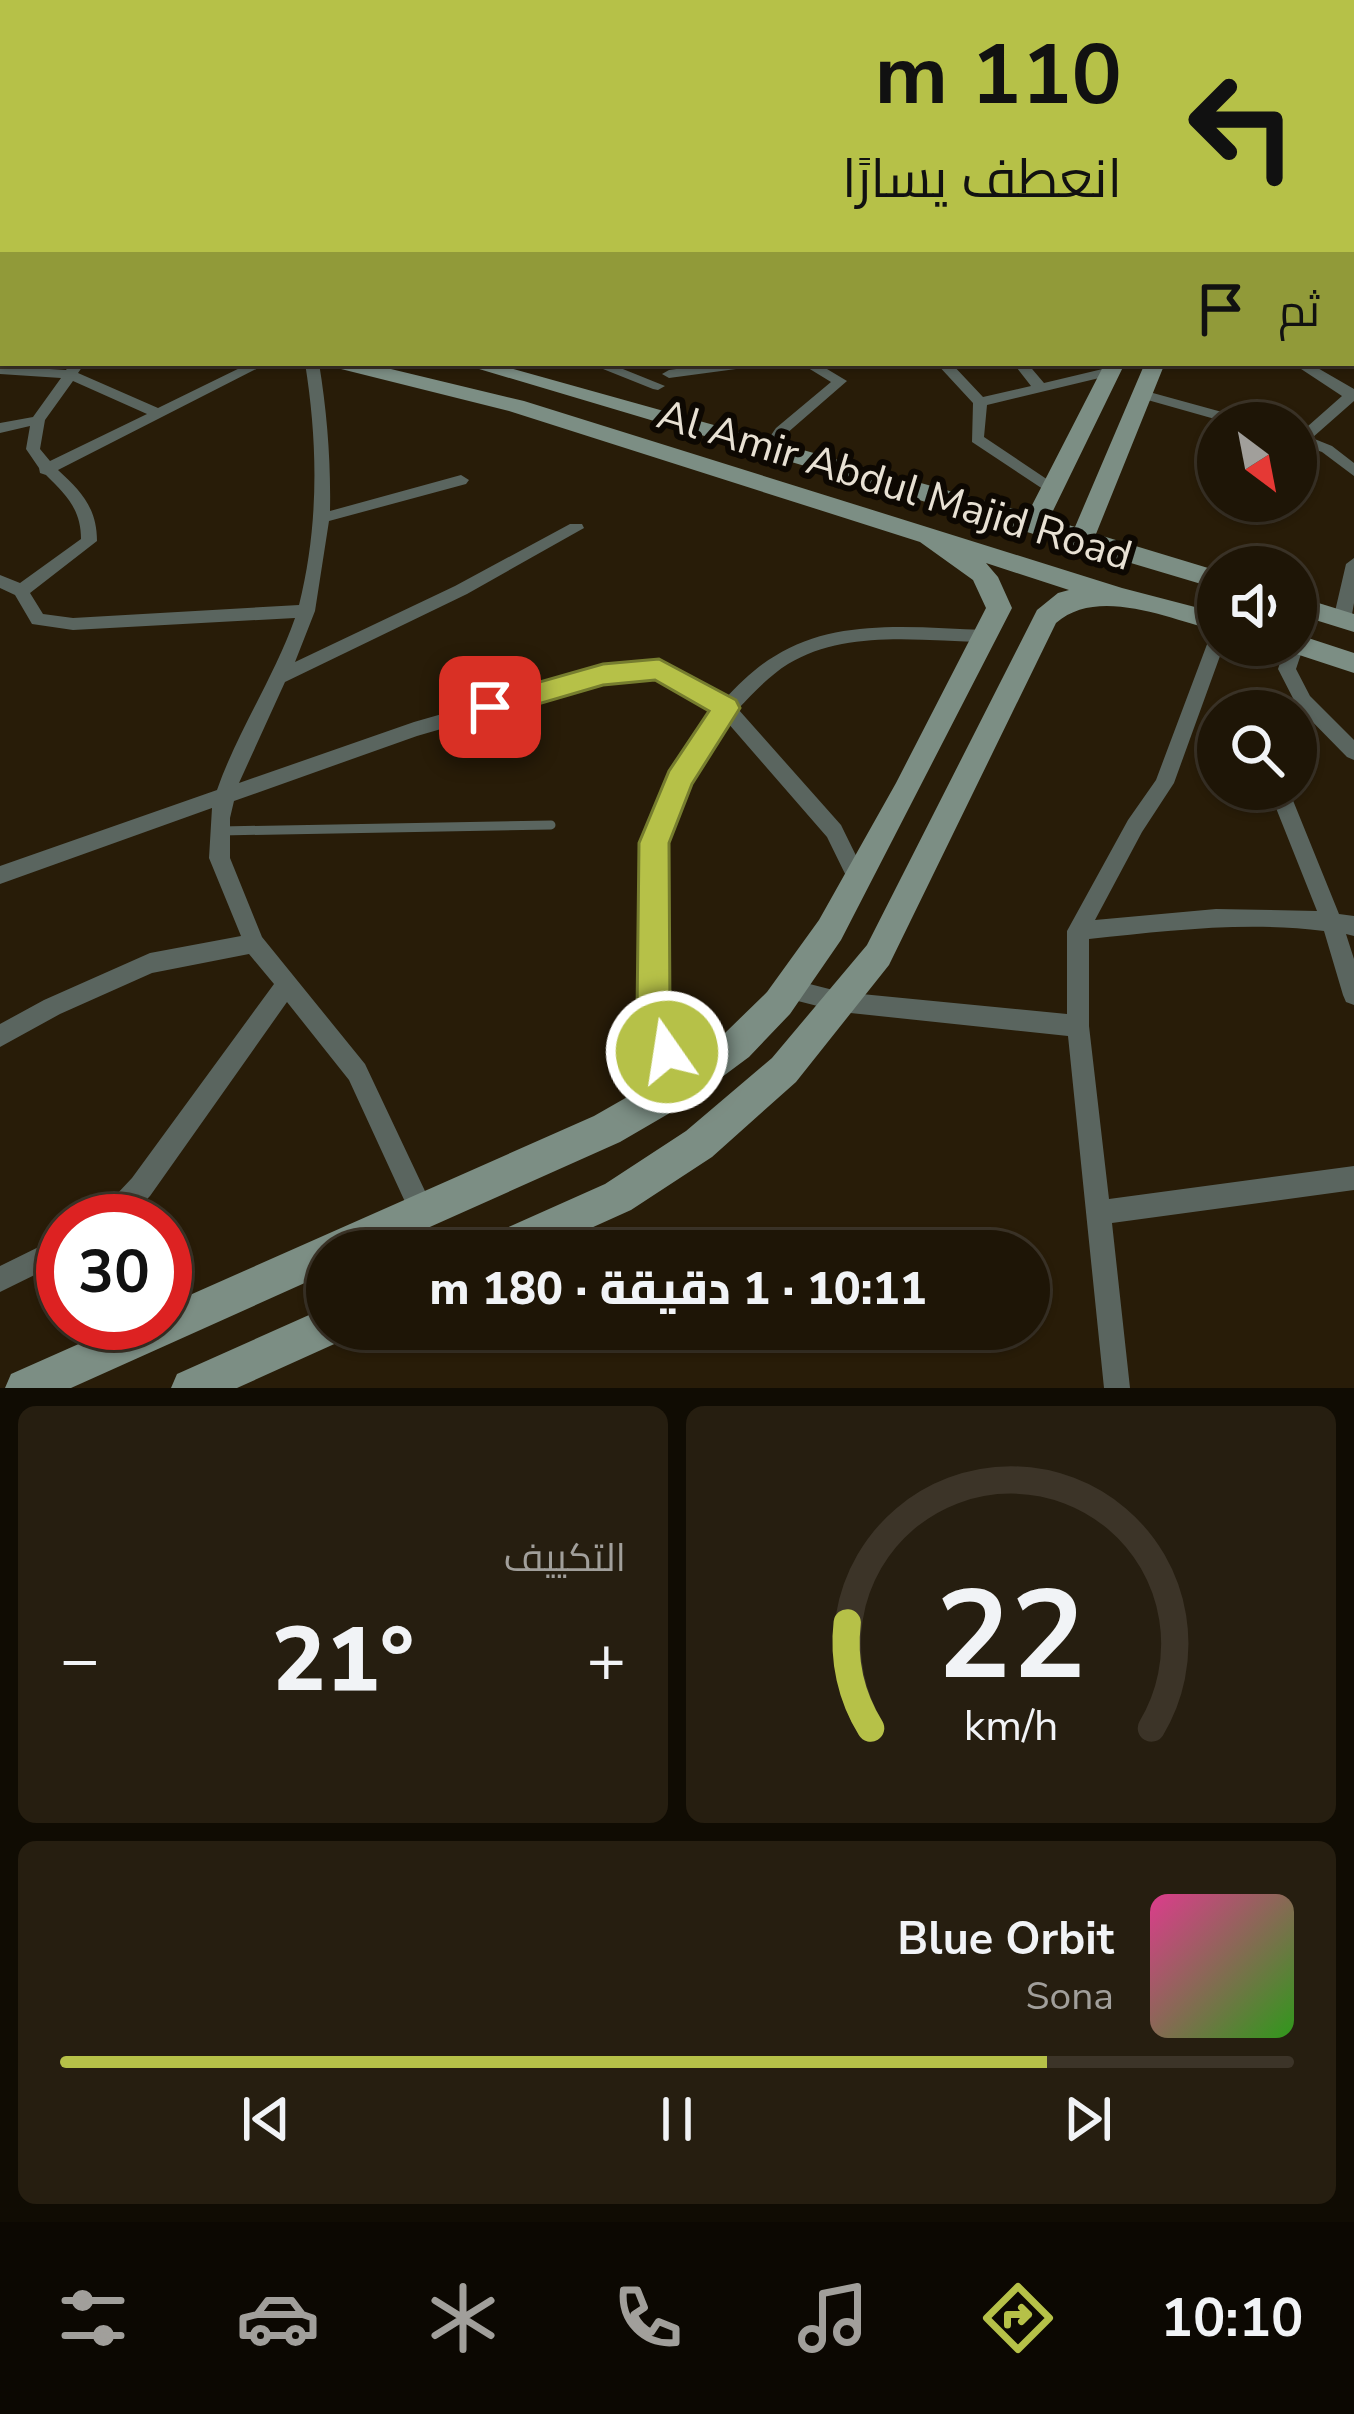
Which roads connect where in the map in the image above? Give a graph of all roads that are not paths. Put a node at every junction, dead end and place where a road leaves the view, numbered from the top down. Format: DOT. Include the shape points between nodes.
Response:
graph roads {
  1 [pos="255,366"];
  2 [pos="313,366"];
  3 [pos="352,366"];
  4 [pos="480,366"];
  5 [pos="603,366"];
  6 [pos="705,366"];
  7 [pos="813,366"];
  8 [pos="946,366"];
  9 [pos="1022,366"];
  10 [pos="1154,366"];
  11 [pos="1304,366"];
  12 [pos="1113,367"];
  13 [pos="674,368"];
  14 [pos="74,369"];
  15 [pos="0,370"];
  16 [pos="658,386"];
  17 [pos="1040,387"];
  18 [pos="1142,394"];
  19 [pos="1352,394"];
  20 [pos="980,402"];
  21 [pos="1197,409"];
  22 [pos="635,410"];
  23 [pos="159,414"];
  24 [pos="38,420"];
  25 [pos="1317,423"];
  26 [pos="0,428"];
  27 [pos="1317,445"];
  28 [pos="770,448"];
  29 [pos="45,470"];
  30 [pos="1354,471"];
  31 [pos="461,480"];
  32 [pos="1052,490"];
  33 [pos="322,518"];
  34 [pos="1035,523"];
  35 [pos="577,528"];
  36 [pos="929,537"];
  37 [pos="1083,537"];
  38 [pos="1354,564"];
  39 [pos="1197,573"];
  40 [pos="0,581"];
  41 [pos="20,591"];
  42 [pos="1120,597"];
  43 [pos="307,611"];
  44 [pos="1317,612"];
  45 [pos="1197,617"];
  46 [pos="1348,622"];
  47 [pos="986,636"];
  48 [pos="1317,651"];
  49 [pos="1354,663"];
  50 [pos="1208,666"];
  51 [pos="1288,666"];
  52 [pos="277,678"];
  53 [pos="726,708"];
  54 [pos="1354,752"];
  55 [pos="227,797"];
  56 [pos="1288,810"];
  57 [pos="551,824"];
  58 [pos="221,831"];
  59 [pos="0,875"];
  60 [pos="858,880"];
  61 [pos="1343,924"];
  62 [pos="1078,931"];
  63 [pos="254,943"];
  64 [pos="287,984"];
  65 [pos="790,989"];
  66 [pos="1354,995"];
  67 [pos="841,1002"];
  68 [pos="1078,1026"];
  69 [pos="0,1036"];
  70 [pos="680,1089"];
  71 [pos="1354,1178"];
  72 [pos="134,1194"];
  73 [pos="422,1208"];
  74 [pos="1100,1212"];
  75 [pos="543,1230"];
  76 [pos="36,1262"];
  77 [pos="0,1280"];
  78 [pos="306,1336"];
  79 [pos="25,1388"];
  80 [pos="191,1388"];
  81 [pos="1117,1388"];
  1 -- 23 [label="street"];
  2 -- 33 [label="street"];
  3 -- 36 [label="main road, Al Amir Abdul Majid Road" via="516,406"];
  4 -- 22 [label="main road, Al Amir Abdul Majid Road"];
  5 -- 16 [label="street"];
  6 -- 13 [label="street"];
  7 -- 28 [label="street" via="841,381"];
  8 -- 20 [label="street"];
  9 -- 17 [label="street"];
  10 -- 18 [label="main road"];
  11 -- 19 [label="street"];
  12 -- 17 [label="street"];
  12 -- 32 [label="main road"];
  13 -- 16 [label="street"];
  14 -- 15 [label="street"];
  14 -- 23 [label="street"];
  14 -- 24 [label="street"];
  16 -- 22 [label="street"];
  17 -- 20 [label="street"];
  18 -- 21 [label="street"];
  18 -- 37 [label="main road"];
  19 -- 25 [label="street"];
  20 -- 32 [label="street" via="977,439"];
  22 -- 28 [label="main road, Al Amir Abdul Majid Road"];
  23 -- 29 [label="street"];
  24 -- 26 [label="street"];
  24 -- 29 [label="street" via="33,449"];
  27 -- 30 [label="street"];
  28 -- 34 [label="main road, Al Amir Abdul Majid Road"];
  29 -- 41 [label="street" via="92,517 89,541"];
  31 -- 33 [label="street"];
  32 -- 34 [label="main road"];
  33 -- 43 [label="street"];
  34 -- 37 [label="main road, Al Amir Abdul Majid Road"];
  35 -- 52 [label="street"];
  36 -- 42 [label="main road, Al Amir Abdul Majid Road"];
  36 -- 47 [label="main road" via="994,584 1000,608"];
  37 -- 39 [label="main road, Al Amir Abdul Majid Road"];
  38 -- 46 [label="street"];
  40 -- 41 [label="street"];
  41 -- 43 [label="street" via="38,620 74,624"];
  42 -- 45 [label="main road, Al Amir Abdul Majid Road"];
  42 -- 67 [label="main road" via="1067,599 1046,616 911,896"];
  43 -- 52 [label="street"];
  44 -- 46 [label="main road"];
  47 -- 53 [label="street" via="808,646 771,662"];
  47 -- 60 [label="main road"];
  48 -- 49 [label="main road"];
  50 -- 62 [label="street" via="1165,783"];
  51 -- 54 [label="street" via="1303,700"];
  52 -- 55 [label="street"];
  53 -- 55 [label="street" via="659,670 603,674 414,728"];
  53 -- 60 [label="street" via="834,831"];
  53 -- 70 [label="street" via="679,780 654,843 653,1015"];
  55 -- 58 [label="street"];
  55 -- 59 [label="street"];
  56 -- 61 [label="street"];
  57 -- 58 [label="lane"];
  58 -- 63 [label="street" via="218,850"];
  60 -- 65 [label="main road"];
  61 -- 62 [label="street" via="1231,916"];
  61 -- 66 [label="street"];
  62 -- 68 [label="street"];
  63 -- 64 [label="street"];
  63 -- 69 [label="street" via="150,964"];
  64 -- 72 [label="street"];
  64 -- 73 [label="street" via="357,1072"];
  65 -- 67 [label="street"];
  65 -- 70 [label="main road" via="741,1042"];
  67 -- 68 [label="street"];
  67 -- 75 [label="main road" via="784,1070 699,1144 618,1196"];
  68 -- 74 [label="street"];
  70 -- 73 [label="main road"];
  71 -- 74 [label="street"];
  73 -- 79 [label="main road"];
  74 -- 81 [label="street"];
  76 -- 77 [label="street"];
  78 -- 80 [label="main road"];
}
